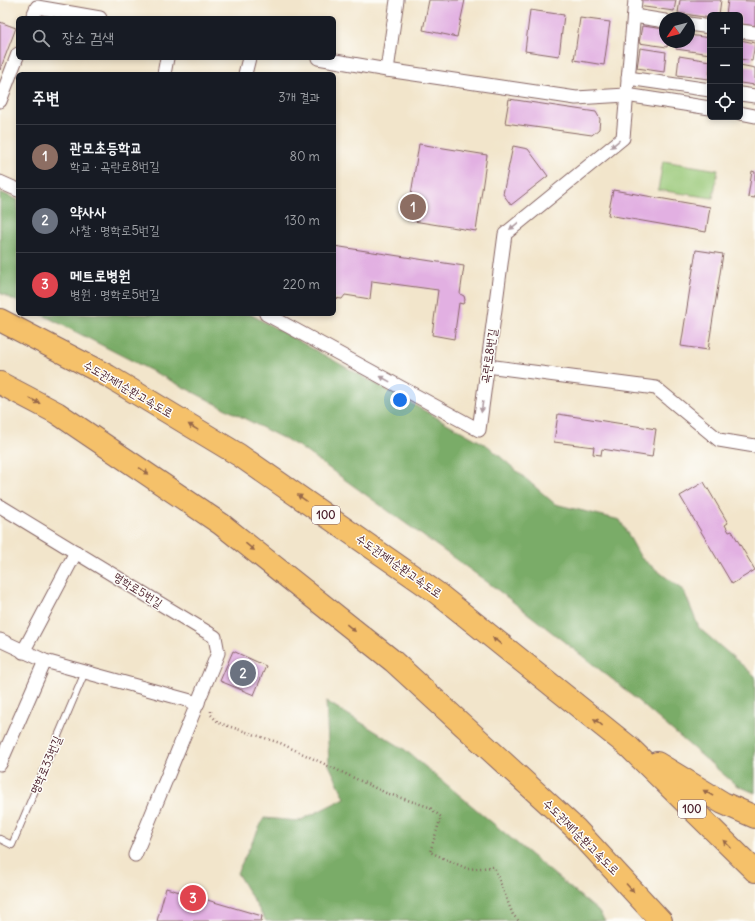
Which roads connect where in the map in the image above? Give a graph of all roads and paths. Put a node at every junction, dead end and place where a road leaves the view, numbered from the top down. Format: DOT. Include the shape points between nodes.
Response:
graph roads {
  1 [pos="397,0"];
  2 [pos="635,0"];
  3 [pos="33,16"];
  4 [pos="90,16"];
  5 [pos="634,16"];
  6 [pos="659,20"];
  7 [pos="695,25"];
  8 [pos="707,27"];
  9 [pos="743,31"];
  10 [pos="755,33"];
  11 [pos="16,59"];
  12 [pos="167,60"];
  13 [pos="248,60"];
  14 [pos="330,60"];
  15 [pos="387,70"];
  16 [pos="164,72"];
  17 [pos="246,72"];
  18 [pos="628,78"];
  19 [pos="707,90"];
  20 [pos="743,94"];
  21 [pos="626,95"];
  22 [pos="755,96"];
  23 [pos="0,101"];
  24 [pos="707,108"];
  25 [pos="743,114"];
  26 [pos="755,116"];
  27 [pos="0,182"];
  28 [pos="16,189"];
  29 [pos="270,316"];
  30 [pos="0,320"];
  31 [pos="488,366"];
  32 [pos="0,383"];
  33 [pos="755,446"];
  34 [pos="0,506"];
  35 [pos="76,552"];
  36 [pos="0,640"];
  37 [pos="22,652"];
  38 [pos="44,661"];
  39 [pos="85,672"];
  40 [pos="198,703"];
  41 [pos="629,746"];
  42 [pos="0,764"];
  43 [pos="755,817"];
  44 [pos="0,839"];
  45 [pos="135,855"];
  46 [pos="755,871"];
  47 [pos="519,921"];
  48 [pos="660,921"];
  1 -- 15 [label="street"];
  2 -- 5 [label="street, 곡란로8번길"];
  3 -- 4 [label="street" via="37,6"];
  5 -- 6 [label="street"];
  5 -- 18 [label="street, 곡란로8번길"];
  7 -- 8 [label="street"];
  9 -- 10 [label="street"];
  11 -- 23 [label="street"];
  12 -- 16 [label="street"];
  13 -- 17 [label="street"];
  14 -- 15 [label="street"];
  15 -- 21 [label="street" via="576,98"];
  18 -- 19 [label="street"];
  18 -- 21 [label="street, 곡란로8번길"];
  20 -- 22 [label="street"];
  21 -- 24 [label="street"];
  21 -- 31 [label="street, 곡란로8번길, one-way" via="623,138 506,234"];
  25 -- 26 [label="street"];
  27 -- 28 [label="street"];
  31 -- 29 [label="street, 곡란로8번길, one-way" via="479,430"];
  41 -- 30 [label="highway, 수도권제1순환고속도로 / 100, one-way" via="437,592 239,455 108,376"];
  31 -- 33 [label="street" via="656,388 719,440"];
  32 -- 48 [label="highway, 수도권제1순환고속도로, one-way" via="57,413 221,524 393,661 575,828"];
  34 -- 35 [label="street, 명학로5번길"];
  35 -- 37 [label="street"];
  35 -- 40 [label="street, 명학로5번길" via="215,637 218,653"];
  36 -- 37 [label="street"];
  37 -- 38 [label="street"];
  38 -- 39 [label="street"];
  38 -- 42 [label="street"];
  39 -- 40 [label="street"];
  39 -- 44 [label="lane, 명학로33번길" via="12,845"];
  40 -- 45 [label="street, 명학로5번길"];
  40 -- 47 [label="path" via="211,702 211,715 219,723 280,743 386,793 429,807 441,817 430,852 468,869 494,867 513,915"];
  43 -- 41 [label="highway, one-way" via="723,802"];
  46 -- 41 [label="highway, 수도권제1순환고속도로 / 100, one-way"];
}
